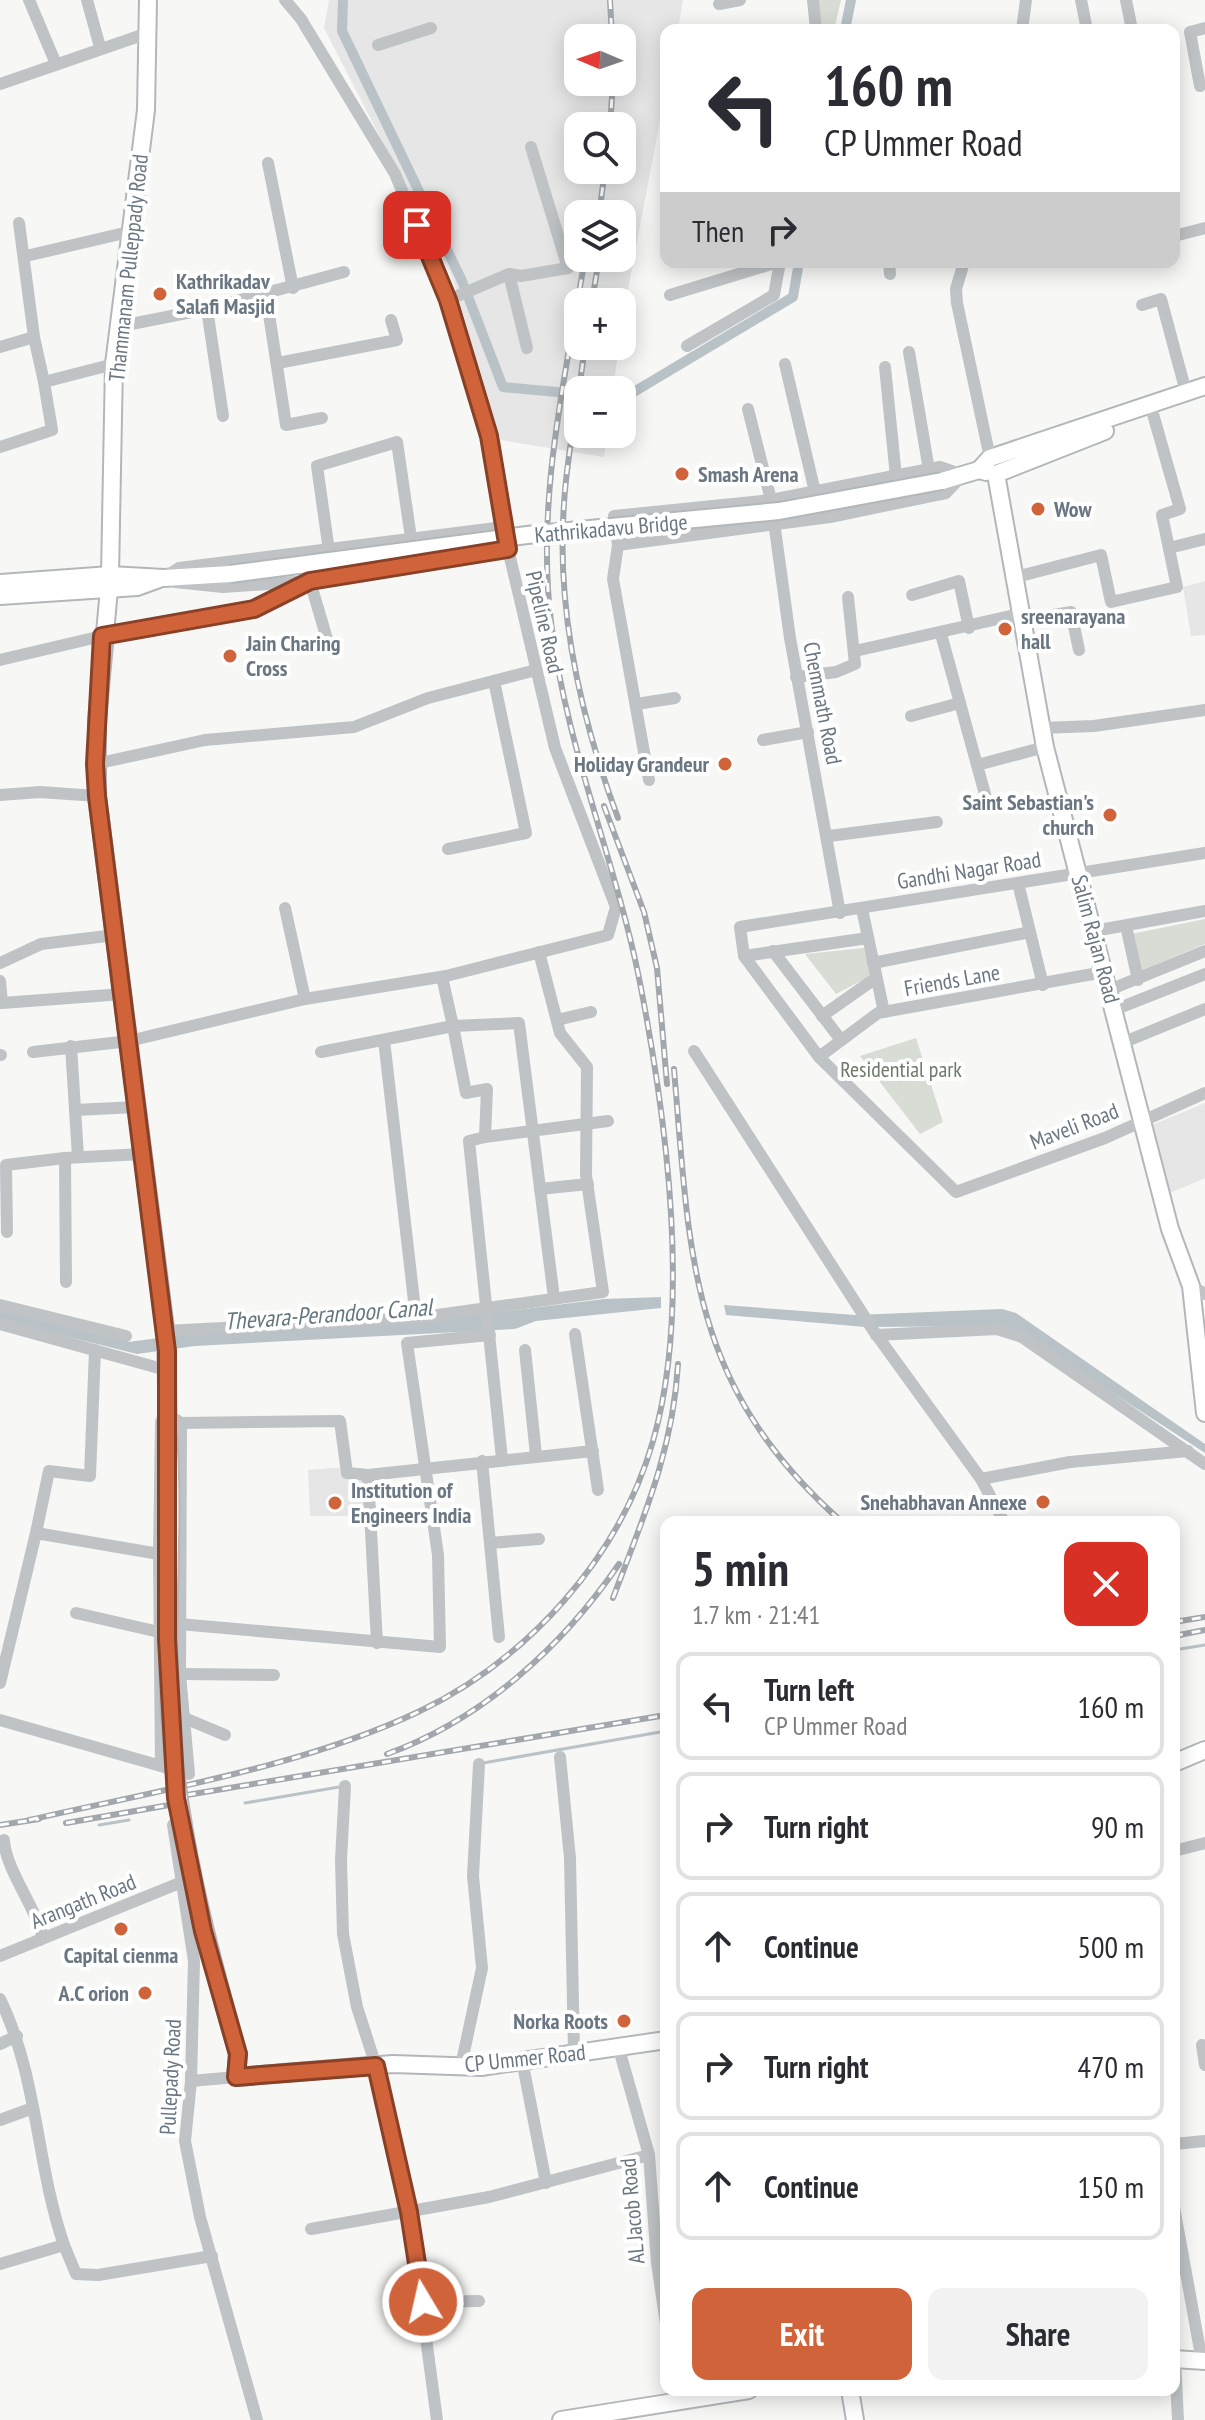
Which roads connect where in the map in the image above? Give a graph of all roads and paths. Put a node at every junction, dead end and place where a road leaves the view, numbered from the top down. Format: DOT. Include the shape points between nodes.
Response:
graph roads {
  1 [pos="29,0"];
  2 [pos="87,0"];
  3 [pos="148,0"];
  4 [pos="285,0"];
  5 [pos="740,0"];
  6 [pos="813,0"];
  7 [pos="1026,0"];
  8 [pos="1081,0"];
  9 [pos="1126,0"];
  10 [pos="719,4"];
  11 [pos="815,24"];
  12 [pos="1023,24"];
  13 [pos="1086,24"];
  14 [pos="1131,24"];
  15 [pos="431,28"];
  16 [pos="1205,28"];
  17 [pos="148,33"];
  18 [pos="378,45"];
  19 [pos="100,47"];
  20 [pos="56,64"];
  21 [pos="0,84"];
  22 [pos="1200,86"];
  23 [pos="531,147"];
  24 [pos="268,163"];
  25 [pos="19,223"];
  26 [pos="1205,228"];
  27 [pos="120,234"];
  28 [pos="1180,234"];
  29 [pos="26,256"];
  30 [pos="759,268"];
  31 [pos="778,268"];
  32 [pos="962,268"];
  33 [pos="344,272"];
  34 [pos="509,274"];
  35 [pos="293,288"];
  36 [pos="266,295"];
  37 [pos="670,295"];
  38 [pos="452,299"];
  39 [pos="1142,305"];
  40 [pos="207,309"];
  41 [pos="391,320"];
  42 [pos="121,326"];
  43 [pos="34,337"];
  44 [pos="687,346"];
  45 [pos="0,347"];
  46 [pos="527,348"];
  47 [pos="909,352"];
  48 [pos="278,363"];
  49 [pos="114,364"];
  50 [pos="785,364"];
  51 [pos="885,367"];
  52 [pos="44,382"];
  53 [pos="1205,386"];
  54 [pos="1186,392"];
  55 [pos="1205,397"];
  56 [pos="748,409"];
  57 [pos="1153,414"];
  58 [pos="223,416"];
  59 [pos="322,418"];
  60 [pos="0,447"];
  61 [pos="982,469"];
  62 [pos="935,476"];
  63 [pos="896,477"];
  64 [pos="815,492"];
  65 [pos="1001,495"];
  66 [pos="771,500"];
  67 [pos="773,525"];
  68 [pos="504,527"];
  69 [pos="411,538"];
  70 [pos="1205,539"];
  71 [pos="618,545"];
  72 [pos="1169,548"];
  73 [pos="508,549"];
  74 [pos="333,551"];
  75 [pos="340,575"];
  76 [pos="164,578"];
  77 [pos="1012,578"];
  78 [pos="310,581"];
  79 [pos="104,582"];
  80 [pos="0,583"];
  81 [pos="912,595"];
  82 [pos="0,596"];
  83 [pos="848,597"];
  84 [pos="1020,618"];
  85 [pos="969,628"];
  86 [pos="103,630"];
  87 [pos="941,634"];
  88 [pos="329,646"];
  89 [pos="1079,650"];
  90 [pos="855,651"];
  91 [pos="0,660"];
  92 [pos="536,670"];
  93 [pos="796,677"];
  94 [pos="494,681"];
  95 [pos="675,698"];
  96 [pos="960,703"];
  97 [pos="636,704"];
  98 [pos="1205,710"];
  99 [pos="911,716"];
  100 [pos="1041,728"];
  101 [pos="808,732"];
  102 [pos="763,740"];
  103 [pos="1045,747"];
  104 [pos="95,764"];
  105 [pos="977,765"];
  106 [pos="649,780"];
  107 [pos="0,795"];
  108 [pos="97,796"];
  109 [pos="988,805"];
  110 [pos="937,822"];
  111 [pos="829,836"];
  112 [pos="448,849"];
  113 [pos="1205,853"];
  114 [pos="1078,871"];
  115 [pos="1018,883"];
  116 [pos="285,908"];
  117 [pos="862,909"];
  118 [pos="1205,911"];
  119 [pos="840,913"];
  120 [pos="1126,926"];
  121 [pos="1094,931"];
  122 [pos="1030,932"];
  123 [pos="115,935"];
  124 [pos="868,938"];
  125 [pos="773,951"];
  126 [pos="1205,951"];
  127 [pos="539,952"];
  128 [pos="744,956"];
  129 [pos="0,963"];
  130 [pos="873,963"];
  131 [pos="1104,972"];
  132 [pos="1205,974"];
  133 [pos="442,977"];
  134 [pos="876,978"];
  135 [pos="1138,980"];
  136 [pos="0,981"];
  137 [pos="1043,985"];
  138 [pos="1109,990"];
  139 [pos="123,994"];
  140 [pos="305,999"];
  141 [pos="1205,1009"];
  142 [pos="1114,1010"];
  143 [pos="591,1012"];
  144 [pos="884,1012"];
  145 [pos="822,1016"];
  146 [pos="557,1020"];
  147 [pos="453,1026"];
  148 [pos="384,1040"];
  149 [pos="841,1040"];
  150 [pos="129,1041"];
  151 [pos="1122,1043"];
  152 [pos="71,1046"];
  153 [pos="694,1051"];
  154 [pos="33,1052"];
  155 [pos="321,1052"];
  156 [pos="819,1057"];
  157 [pos="1205,1093"];
  158 [pos="137,1107"];
  159 [pos="75,1110"];
  160 [pos="608,1121"];
  161 [pos="1142,1121"];
  162 [pos="587,1125"];
  163 [pos="531,1129"];
  164 [pos="485,1137"];
  165 [pos="143,1154"];
  166 [pos="72,1157"];
  167 [pos="588,1184"];
  168 [pos="540,1189"];
  169 [pos="7,1232"];
  170 [pos="66,1282"];
  171 [pos="1198,1290"];
  172 [pos="554,1298"];
  173 [pos="0,1305"];
  174 [pos="488,1311"];
  175 [pos="416,1318"];
  176 [pos="0,1324"];
  177 [pos="875,1332"];
  178 [pos="490,1333"];
  179 [pos="575,1334"];
  180 [pos="126,1336"];
  181 [pos="166,1340"];
  182 [pos="1205,1346"];
  183 [pos="95,1350"];
  184 [pos="525,1350"];
  185 [pos="166,1370"];
  186 [pos="166,1413"];
  187 [pos="1205,1413"];
  188 [pos="181,1423"];
  189 [pos="593,1451"];
  190 [pos="1188,1451"];
  191 [pos="536,1455"];
  192 [pos="502,1459"];
  193 [pos="482,1461"];
  194 [pos="1205,1464"];
  195 [pos="426,1468"];
  196 [pos="368,1475"];
  197 [pos="981,1479"];
  198 [pos="598,1490"];
  199 [pos="1001,1516"];
  200 [pos="36,1533"];
  201 [pos="539,1539"];
  202 [pos="490,1543"];
  203 [pos="159,1554"];
  204 [pos="76,1613"];
  205 [pos="179,1624"];
  206 [pos="159,1632"];
  207 [pos="499,1637"];
  208 [pos="377,1643"];
  209 [pos="180,1674"];
  210 [pos="274,1675"];
  211 [pos="0,1683"];
  212 [pos="182,1717"];
  213 [pos="0,1720"];
  214 [pos="225,1735"];
  215 [pos="1205,1750"];
  216 [pos="560,1757"];
  217 [pos="1180,1760"];
  218 [pos="479,1764"];
  219 [pos="161,1766"];
  220 [pos="345,1786"];
  221 [pos="173,1825"];
  222 [pos="4,1840"];
  223 [pos="1205,1843"];
  224 [pos="1180,1849"];
  225 [pos="182,1882"];
  226 [pos="40,1940"];
  227 [pos="0,1956"];
  228 [pos="0,1999"];
  229 [pos="17,2036"];
  230 [pos="660,2041"];
  231 [pos="0,2044"];
  232 [pos="1202,2045"];
  233 [pos="619,2049"];
  234 [pos="574,2052"];
  235 [pos="522,2060"];
  236 [pos="1205,2065"];
  237 [pos="376,2066"];
  238 [pos="461,2066"];
  239 [pos="245,2076"];
  240 [pos="191,2081"];
  241 [pos="33,2108"];
  242 [pos="0,2120"];
  243 [pos="1205,2141"];
  244 [pos="1180,2143"];
  245 [pos="649,2155"];
  246 [pos="546,2183"];
  247 [pos="409,2212"];
  248 [pos="311,2229"];
  249 [pos="1180,2238"];
  250 [pos="64,2245"];
  251 [pos="212,2256"];
  252 [pos="0,2264"];
  253 [pos="660,2283"];
  254 [pos="479,2301"];
  255 [pos="423,2302"];
  256 [pos="1180,2359"];
  257 [pos="1204,2361"];
  258 [pos="679,2396"];
  259 [pos="851,2396"];
  260 [pos="1176,2396"];
  261 [pos="659,2413"];
  262 [pos="257,2420"];
  263 [pos="437,2420"];
  264 [pos="561,2420"];
  265 [pos="855,2420"];
  266 [pos="1178,2420"];
  1 -- 20 [label="street"];
  2 -- 19 [label="street"];
  3 -- 17 [label="main road, Thammanam Pulleppady Road"];
  4 -- 38 [label="street, Pipeline Road" via="395,174"];
  5 -- 10 [label="street"];
  6 -- 11 [label="street"];
  7 -- 12 [label="street"];
  8 -- 13 [label="street"];
  9 -- 14 [label="street"];
  15 -- 18 [label="street"];
  16 -- 22 [label="street" via="1190,32"];
  17 -- 19 [label="street"];
  17 -- 42 [label="main road, Thammanam Pulleppady Road" via="146,110"];
  19 -- 20 [label="street"];
  20 -- 21 [label="street"];
  23 -- 34 [label="street" via="568,268"];
  24 -- 35 [label="street"];
  25 -- 29 [label="street"];
  26 -- 28 [label="street"];
  27 -- 29 [label="street"];
  29 -- 43 [label="street"];
  30 -- 37 [label="street"];
  31 -- 44 [label="street" via="774,295"];
  32 -- 61 [label="street" via="957,303"];
  33 -- 35 [label="street"];
  34 -- 38 [label="street"];
  34 -- 46 [label="street"];
  35 -- 36 [label="street"];
  36 -- 40 [label="street"];
  36 -- 48 [label="street"];
  38 -- 68 [label="street, Pipeline Road" via="489,436"];
  39 -- 54 [label="street" via="1161,299"];
  40 -- 42 [label="street"];
  40 -- 58 [label="street"];
  41 -- 48 [label="street" via="397,340"];
  42 -- 49 [label="main road, Thammanam Pulleppady Road"];
  43 -- 45 [label="street"];
  43 -- 52 [label="street"];
  47 -- 62 [label="street"];
  48 -- 59 [label="street" via="286,425"];
  49 -- 52 [label="street"];
  49 -- 79 [label="main road, Thammanam Pulleppady Road"];
  50 -- 64 [label="street"];
  51 -- 63 [label="street"];
  52 -- 60 [label="street" via="52,430"];
  53 -- 54 [label="main road"];
  54 -- 61 [label="main road"];
  55 -- 57 [label="main road"];
  56 -- 66 [label="street, Chemmath Road"];
  57 -- 61 [label="main road"];
  57 -- 72 [label="street" via="1180,509 1162,515"];
  61 -- 62 [label="main road, Kathrikadavu Bridge"];
  61 -- 65 [label="main road, Salim Rajan Road"];
  61 -- 65 [label="main road" via="984,482"];
  61 -- 67 [label="street" via="946,493"];
  62 -- 63 [label="street"];
  62 -- 76 [label="main road, Kathrikadavu Bridge, bridge" via="779,511"];
  63 -- 64 [label="street"];
  64 -- 66 [label="street"];
  65 -- 77 [label="main road, Salim Rajan Road"];
  66 -- 67 [label="street, Chemmath Road"];
  66 -- 71 [label="street" via="614,516"];
  67 -- 71 [label="street"];
  67 -- 93 [label="street, Chemmath Road"];
  68 -- 69 [label="street"];
  68 -- 73 [label="street, Pipeline Road"];
  69 -- 74 [label="street"];
  69 -- 74 [label="street" via="397,442 317,466"];
  70 -- 72 [label="street"];
  71 -- 97 [label="street" via="613,579"];
  72 -- 77 [label="street" via="1177,587 1111,602 1101,555"];
  73 -- 75 [label="street"];
  73 -- 92 [label="street, Pipeline Road"];
  74 -- 75 [label="street"];
  74 -- 76 [label="street" via="179,568"];
  75 -- 78 [label="street"];
  76 -- 78 [label="street" via="223,587"];
  76 -- 79 [label="main road, Kathrikadavu Bridge"];
  77 -- 84 [label="main road, Salim Rajan Road"];
  78 -- 86 [label="street" via="254,609"];
  78 -- 88 [label="street"];
  79 -- 80 [label="main road"];
  79 -- 82 [label="main road"];
  79 -- 86 [label="main road, Thammanam Pulleppady Road"];
  81 -- 85 [label="street" via="959,581"];
  83 -- 90 [label="street"];
  84 -- 85 [label="street"];
  84 -- 89 [label="street" via="1071,612"];
  84 -- 100 [label="main road, Salim Rajan Road"];
  85 -- 87 [label="street"];
  86 -- 91 [label="street"];
  86 -- 104 [label="main road, Thammanam Pulleppady Road"];
  87 -- 90 [label="street"];
  87 -- 96 [label="street"];
  90 -- 93 [label="street" via="855,664 847,669"];
  92 -- 94 [label="street"];
  92 -- 127 [label="street, Pipeline Road" via="555,748 616,907 608,935"];
  93 -- 101 [label="street, Chemmath Road"];
  94 -- 104 [label="street" via="428,698 354,727 205,740"];
  94 -- 112 [label="street" via="526,833"];
  95 -- 97 [label="street"];
  96 -- 99 [label="street"];
  96 -- 105 [label="street"];
  97 -- 106 [label="street"];
  98 -- 100 [label="street"];
  100 -- 103 [label="main road, Salim Rajan Road"];
  101 -- 102 [label="street"];
  101 -- 111 [label="street, Chemmath Road"];
  103 -- 105 [label="street"];
  103 -- 114 [label="main road, Salim Rajan Road"];
  104 -- 108 [label="main road, Thammanam Pulleppady Road"];
  105 -- 109 [label="street"];
  107 -- 108 [label="street"];
  108 -- 123 [label="main road, Thammanam Pulleppady Road"];
  110 -- 111 [label="street"];
  111 -- 119 [label="street, Chemmath Road" via="828,859"];
  113 -- 114 [label="street, Gandhi Nagar Road"];
  114 -- 115 [label="street, Gandhi Nagar Road"];
  114 -- 121 [label="main road, Salim Rajan Road"];
  115 -- 117 [label="street, Gandhi Nagar Road"];
  115 -- 122 [label="street"];
  116 -- 140 [label="street"];
  117 -- 119 [label="street, Gandhi Nagar Road"];
  117 -- 124 [label="street"];
  118 -- 120 [label="street"];
  119 -- 128 [label="street, Gandhi Nagar Road" via="740,927"];
  120 -- 121 [label="street"];
  120 -- 135 [label="street"];
  121 -- 131 [label="main road, Salim Rajan Road"];
  122 -- 130 [label="street"];
  122 -- 137 [label="street"];
  123 -- 129 [label="street" via="41,944"];
  123 -- 139 [label="main road, Thammanam Pulleppady Road"];
  124 -- 125 [label="street"];
  124 -- 130 [label="street"];
  125 -- 128 [label="street"];
  125 -- 145 [label="street"];
  126 -- 135 [label="street"];
  127 -- 133 [label="street"];
  127 -- 146 [label="street"];
  128 -- 156 [label="street"];
  130 -- 134 [label="street"];
  131 -- 137 [label="street, Friends Lane"];
  131 -- 138 [label="main road, Salim Rajan Road"];
  132 -- 142 [label="street"];
  133 -- 140 [label="street"];
  133 -- 147 [label="street"];
  134 -- 144 [label="street"];
  134 -- 145 [label="street"];
  135 -- 138 [label="street"];
  136 -- 139 [label="street" via="2,1003"];
  137 -- 144 [label="street, Friends Lane"];
  138 -- 142 [label="main road, Salim Rajan Road"];
  139 -- 150 [label="main road, Thammanam Pulleppady Road"];
  140 -- 150 [label="street"];
  141 -- 151 [label="street"];
  142 -- 151 [label="main road, Salim Rajan Road"];
  143 -- 146 [label="street"];
  144 -- 149 [label="street, Friends Lane"];
  145 -- 149 [label="street"];
  146 -- 162 [label="street" via="560,1033 587,1067"];
  147 -- 148 [label="street"];
  147 -- 163 [label="street" via="519,1023"];
  147 -- 164 [label="street" via="466,1093 487,1089"];
  148 -- 155 [label="street"];
  148 -- 175 [label="street"];
  149 -- 156 [label="street, Friends Lane"];
  150 -- 152 [label="street"];
  150 -- 158 [label="main road, Thammanam Pulleppady Road"];
  151 -- 161 [label="main road, Salim Rajan Road"];
  152 -- 154 [label="street"];
  152 -- 159 [label="street"];
  153 -- 177 [label="street"];
  156 -- 161 [label="street, Maveli Road" via="956,1192"];
  157 -- 161 [label="street, Maveli Road"];
  158 -- 159 [label="street"];
  158 -- 165 [label="main road, Thammanam Pulleppady Road"];
  159 -- 166 [label="street"];
  160 -- 162 [label="street"];
  161 -- 171 [label="main road, Salim Rajan Road" via="1170,1229"];
  162 -- 163 [label="street"];
  162 -- 167 [label="street"];
  163 -- 164 [label="street"];
  163 -- 168 [label="street"];
  164 -- 174 [label="street" via="469,1141"];
  165 -- 166 [label="street"];
  165 -- 181 [label="main road, Thammanam Pulleppady Road"];
  166 -- 169 [label="street" via="6,1165"];
  166 -- 170 [label="street"];
  167 -- 168 [label="street"];
  167 -- 172 [label="street" via="603,1292"];
  168 -- 172 [label="street"];
  171 -- 182 [label="street"];
  171 -- 187 [label="main road, Salim Rajan Road"];
  172 -- 174 [label="street"];
  173 -- 180 [label="street"];
  174 -- 175 [label="street"];
  174 -- 178 [label="street"];
  175 -- 181 [label="street"];
  176 -- 183 [label="street"];
  177 -- 190 [label="street" via="997,1329 1022,1337"];
  177 -- 197 [label="street"];
  178 -- 192 [label="street"];
  178 -- 195 [label="street" via="407,1343"];
  179 -- 189 [label="street"];
  181 -- 185 [label="main road, Thammanam Pulleppady Road"];
  183 -- 185 [label="street"];
  183 -- 200 [label="street" via="90,1476 49,1471"];
  184 -- 191 [label="street"];
  185 -- 186 [label="main road, Thammanam Pulleppady Road"];
  186 -- 188 [label="street"];
  186 -- 203 [label="street" via="161,1422"];
  186 -- 239 [label="main road, Thammanam Pulleppady Road, bridge" via="168,1674 176,1798 203,1931"];
  188 -- 196 [label="street" via="340,1421 347,1473"];
  188 -- 205 [label="street"];
  189 -- 191 [label="street"];
  189 -- 198 [label="street"];
  190 -- 194 [label="street"];
  190 -- 197 [label="street" via="1070,1462"];
  191 -- 192 [label="street"];
  192 -- 193 [label="street"];
  193 -- 195 [label="street"];
  193 -- 202 [label="street"];
  195 -- 196 [label="street"];
  195 -- 208 [label="street" via="438,1555 440,1647"];
  196 -- 208 [label="street"];
  197 -- 199 [label="street"];
  200 -- 203 [label="street"];
  200 -- 211 [label="street"];
  201 -- 202 [label="street"];
  202 -- 207 [label="street"];
  203 -- 206 [label="street"];
  204 -- 206 [label="street"];
  205 -- 208 [label="street"];
  205 -- 209 [label="street"];
  206 -- 219 [label="street"];
  209 -- 210 [label="street"];
  209 -- 212 [label="street"];
  212 -- 214 [label="street"];
  212 -- 219 [label="street" via="189,1774"];
  213 -- 219 [label="street"];
  215 -- 217 [label="main road"];
  216 -- 234 [label="street" via="570,1858"];
  218 -- 238 [label="street" via="473,1876 482,1968"];
  220 -- 237 [label="street" via="343,1934 357,2007"];
  221 -- 225 [label="street, Pullepady Road"];
  222 -- 226 [label="street" via="5,1856 27,1895"];
  223 -- 224 [label="street"];
  225 -- 226 [label="street, Arangath Road"];
  225 -- 240 [label="street, Pullepady Road" via="194,1961"];
  226 -- 227 [label="street, Arangath Road"];
  228 -- 229 [label="street"];
  229 -- 231 [label="street"];
  229 -- 241 [label="street"];
  230 -- 233 [label="main road, CP Ummer Road"];
  232 -- 236 [label="street"];
  233 -- 234 [label="main road, CP Ummer Road"];
  233 -- 245 [label="street, AL Jacob Road"];
  234 -- 235 [label="main road, CP Ummer Road"];
  235 -- 238 [label="main road, CP Ummer Road"];
  235 -- 246 [label="street"];
  237 -- 238 [label="main road, CP Ummer Road"];
  237 -- 239 [label="main road, CP Ummer Road"];
  237 -- 247 [label="street"];
  239 -- 240 [label="street, CP Ummer Road"];
  240 -- 251 [label="street, Pullepady Road" via="185,2141"];
  241 -- 242 [label="street"];
  241 -- 250 [label="street"];
  243 -- 244 [label="street"];
  245 -- 246 [label="street"];
  245 -- 253 [label="street, AL Jacob Road"];
  246 -- 247 [label="street"];
  247 -- 248 [label="street"];
  247 -- 255 [label="street"];
  249 -- 257 [label="street"];
  250 -- 251 [label="street" via="76,2274"];
  250 -- 252 [label="street"];
  251 -- 262 [label="street, Pullepady Road"];
  254 -- 255 [label="street"];
  255 -- 263 [label="street"];
  256 -- 257 [label="main road"];
  258 -- 261 [label="main road"];
  259 -- 265 [label="main road"];
  260 -- 266 [label="street"];
  261 -- 264 [label="main road"];
}
